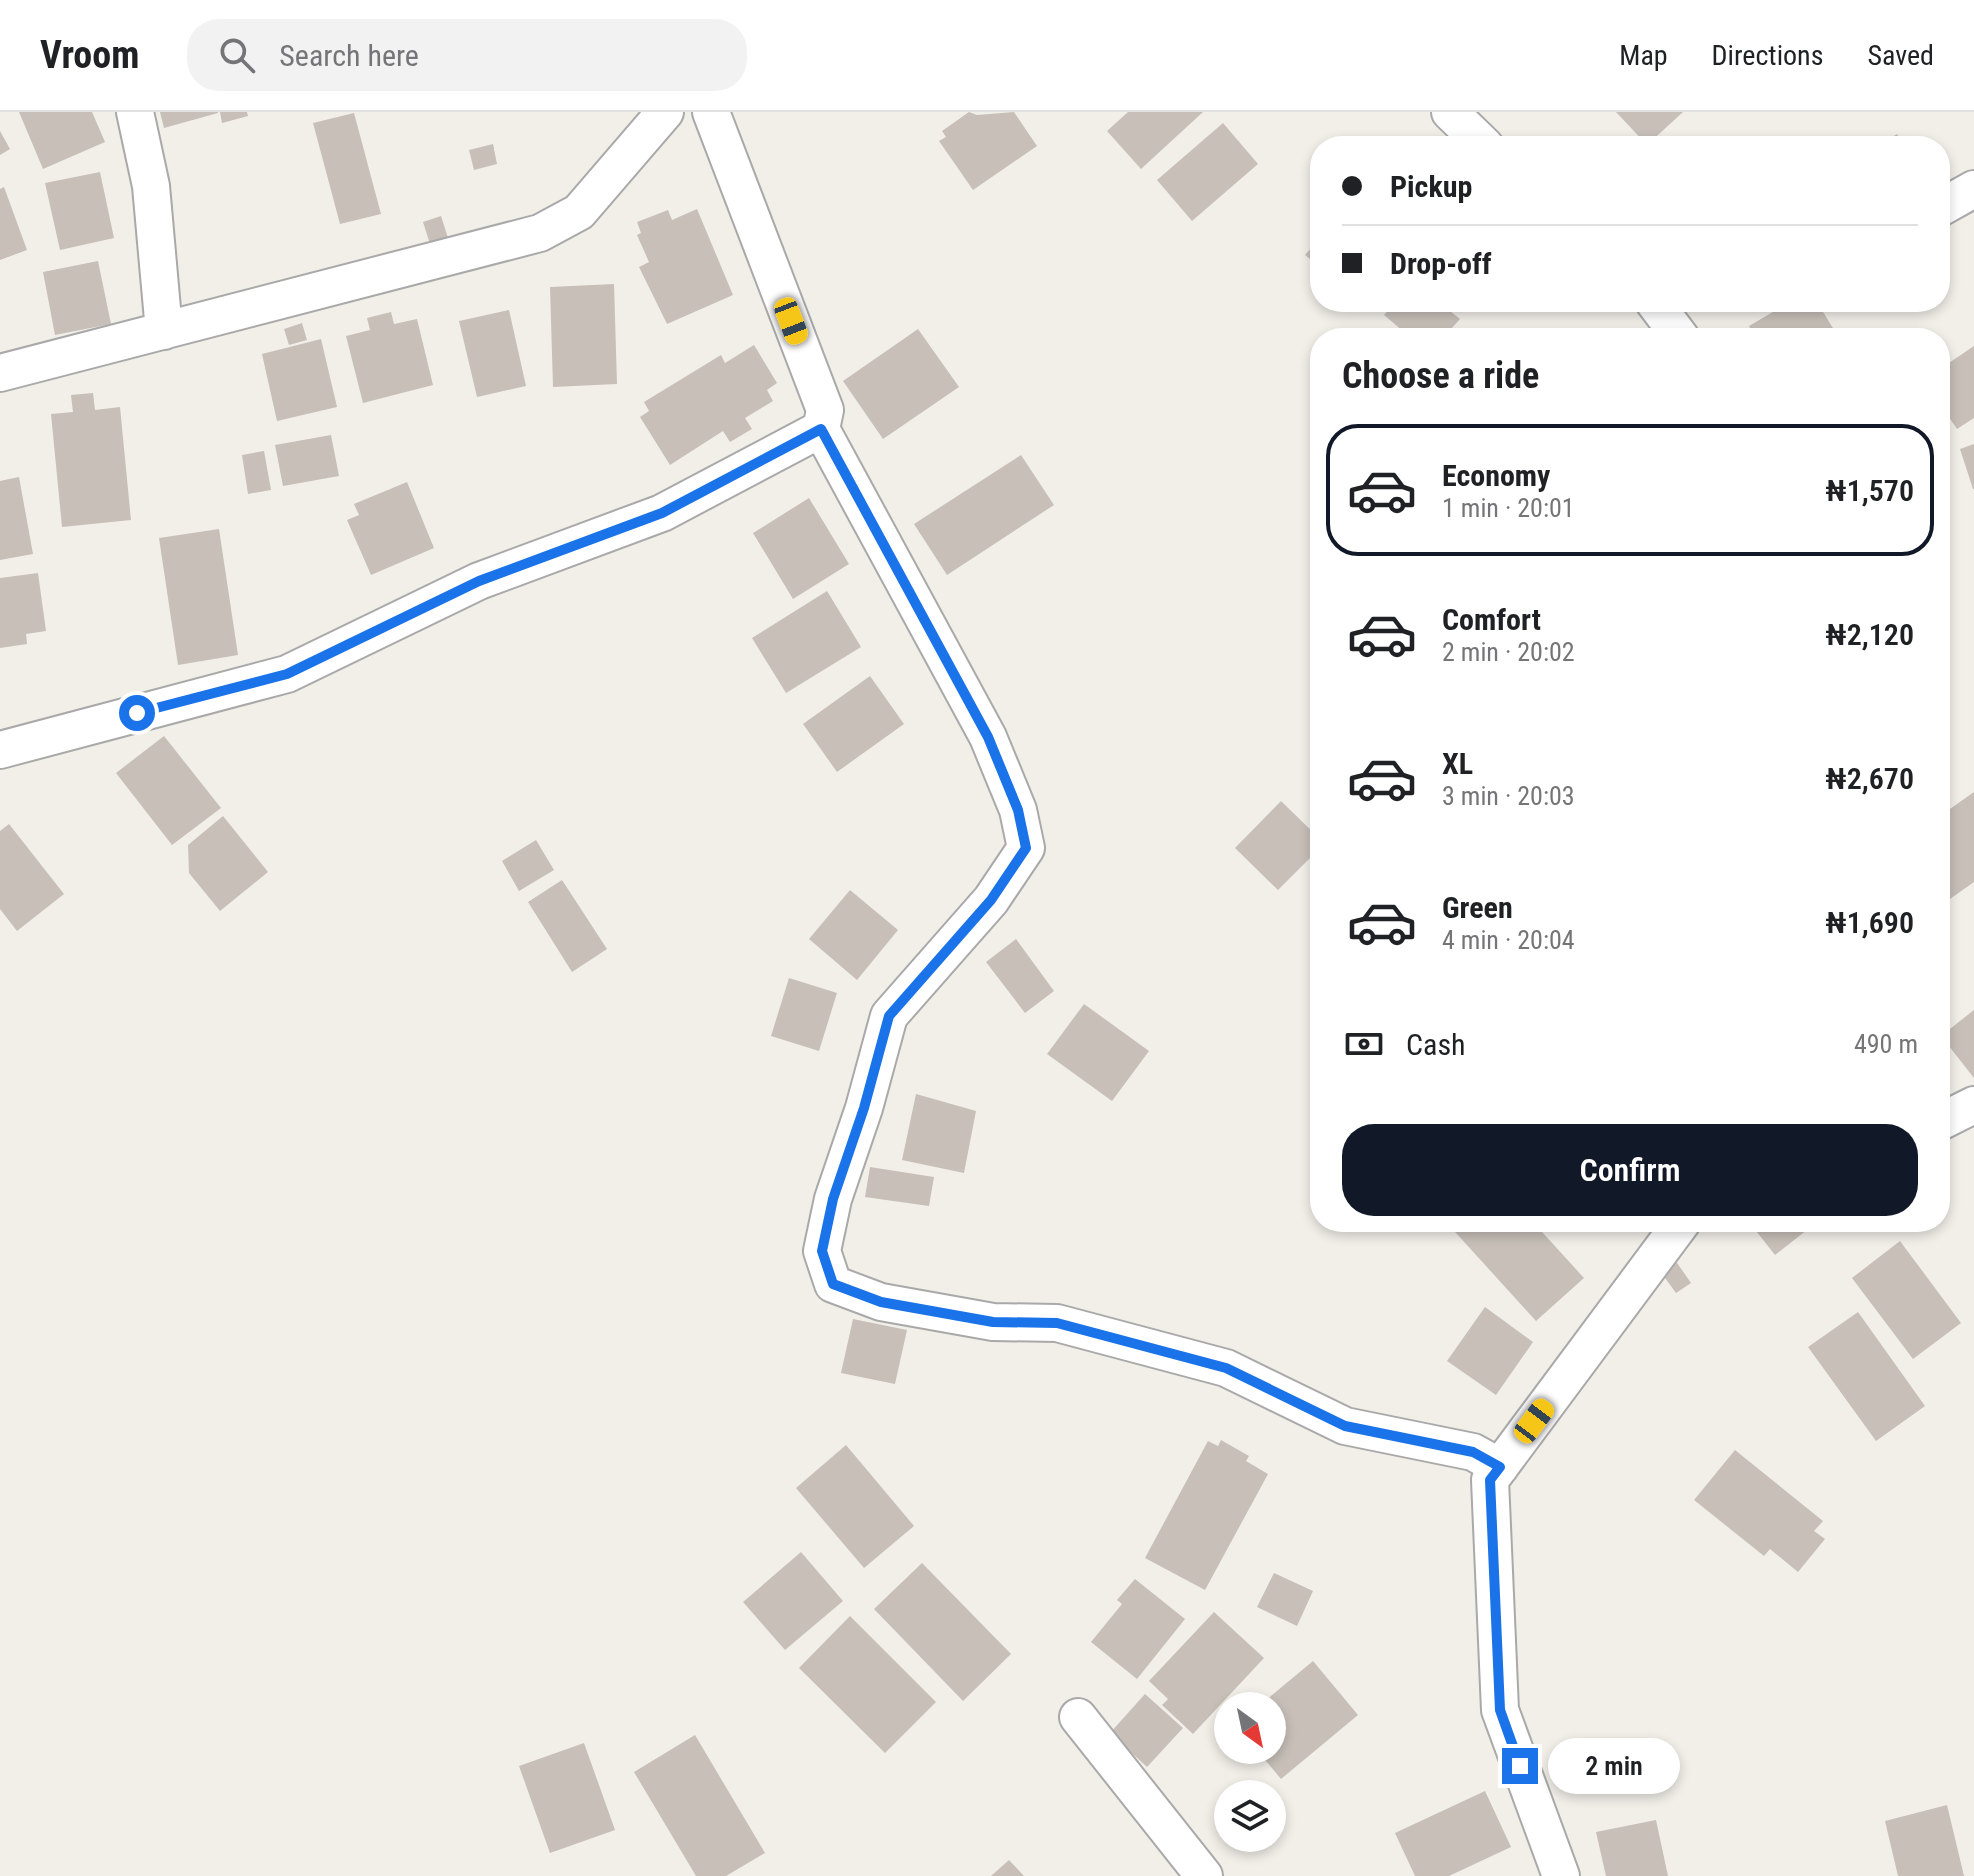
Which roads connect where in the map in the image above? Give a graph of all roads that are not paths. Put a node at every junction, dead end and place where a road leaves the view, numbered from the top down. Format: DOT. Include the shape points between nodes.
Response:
graph roads {
  1 [pos="135,112"];
  2 [pos="665,112"];
  3 [pos="711,112"];
  4 [pos="1450,112"];
  5 [pos="1475,136"];
  6 [pos="1974,189"];
  7 [pos="1950,202"];
  8 [pos="164,331"];
  9 [pos="0,373"];
  10 [pos="821,429"];
  11 [pos="0,750"];
  12 [pos="1974,1105"];
  13 [pos="1950,1117"];
  14 [pos="1675,1232"];
  15 [pos="1500,1467"];
  16 [pos="1078,1717"];
  17 [pos="1204,1876"];
  18 [pos="1561,1876"];
  1 -- 8 [label="street" via="151,186"];
  2 -- 8 [label="street" via="614,175 561,225"];
  3 -- 10 [label="street" via="825,410"];
  4 -- 5 [label="street"];
  6 -- 7 [label="street"];
  8 -- 9 [label="street"];
  10 -- 11 [label="street" via="662,513 479,581 287,674"];
  10 -- 15 [label="street" via="988,737 1018,810 1026,848 991,900 889,1016 822,1251 833,1284 881,1302 993,1322 1057,1323 1226,1368 1345,1426 1473,1452"];
  12 -- 13 [label="street"];
  14 -- 15 [label="street"];
  15 -- 18 [label="street" via="1490,1480 1500,1710"];
  16 -- 17 [label="street"];
}
